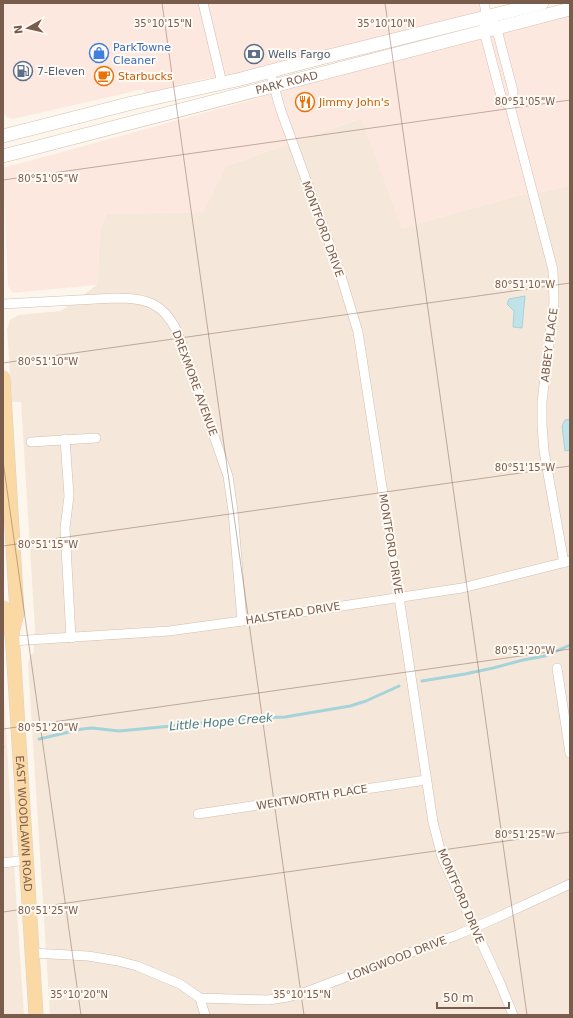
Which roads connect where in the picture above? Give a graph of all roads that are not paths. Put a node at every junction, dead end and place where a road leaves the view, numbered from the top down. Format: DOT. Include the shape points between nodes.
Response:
graph roads {
  1 [pos="203,3"];
  2 [pos="484,3"];
  3 [pos="542,3"];
  4 [pos="570,9"];
  5 [pos="487,16"];
  6 [pos="490,29"];
  7 [pos="270,71"];
  8 [pos="222,83"];
  9 [pos="274,86"];
  10 [pos="510,106"];
  11 [pos="3,136"];
  12 [pos="3,156"];
  13 [pos="3,304"];
  14 [pos="3,378"];
  15 [pos="96,438"];
  16 [pos="65,439"];
  17 [pos="31,442"];
  18 [pos="567,562"];
  19 [pos="399,597"];
  20 [pos="3,608"];
  21 [pos="242,621"];
  22 [pos="12,637"];
  23 [pos="71,638"];
  24 [pos="557,668"];
  25 [pos="569,734"];
  26 [pos="570,753"];
  27 [pos="426,780"];
  28 [pos="198,814"];
  29 [pos="26,860"];
  30 [pos="3,862"];
  31 [pos="570,884"];
  32 [pos="474,928"];
  33 [pos="32,953"];
  34 [pos="200,998"];
  35 [pos="36,1015"];
  36 [pos="205,1015"];
  37 [pos="513,1015"];
  1 -- 8 [label="street"];
  2 -- 5 [label="street"];
  3 -- 5 [label="main road, PARK ROAD"];
  4 -- 6 [label="main road, PARK ROAD"];
  5 -- 6 [label="street" via="484,22"];
  5 -- 6 [label="street" via="494,22"];
  5 -- 7 [label="main road, PARK ROAD"];
  6 -- 9 [label="main road, PARK ROAD"];
  6 -- 10 [label="street" via="512,91 513,101"];
  6 -- 10 [label="street" via="501,96"];
  7 -- 8 [label="main road, PARK ROAD"];
  7 -- 9 [label="street, MONTFORD DRIVE"];
  8 -- 11 [label="main road, PARK ROAD"];
  9 -- 12 [label="main road, PARK ROAD"];
  9 -- 19 [label="street, MONTFORD DRIVE" via="341,276 358,332"];
  10 -- 18 [label="street, ABBEY PLACE" via="552,270 554,302 542,402 542,425 544,451"];
  13 -- 21 [label="street, DREXMORE AVENUE" via="139,298 153,304 172,322 180,338 228,476"];
  14 -- 22 [label="main road, EAST WOODLAWN ROAD" via="17,614"];
  15 -- 16 [label="street"];
  16 -- 17 [label="street"];
  16 -- 23 [label="street" via="69,496 65,528"];
  18 -- 19 [label="street, HALSTEAD DRIVE" via="478,585"];
  19 -- 21 [label="street, HALSTEAD DRIVE"];
  19 -- 27 [label="street, MONTFORD DRIVE"];
  20 -- 22 [label="main road, EAST WOODLAWN ROAD"];
  21 -- 23 [label="street, HALSTEAD DRIVE" via="169,631"];
  22 -- 23 [label="street, HALSTEAD DRIVE"];
  22 -- 29 [label="main road, EAST WOODLAWN ROAD"];
  24 -- 25 [label="street"];
  25 -- 26 [label="street"];
  27 -- 28 [label="street, WENTWORTH PLACE"];
  27 -- 32 [label="street, MONTFORD DRIVE" via="432,822 442,857"];
  29 -- 30 [label="street"];
  29 -- 33 [label="main road, EAST WOODLAWN ROAD"];
  31 -- 32 [label="street, LONGWOOD DRIVE"];
  32 -- 34 [label="street, LONGWOOD DRIVE" via="288,997 268,1000"];
  32 -- 37 [label="street, MONTFORD DRIVE"];
  33 -- 34 [label="street" via="118,960 180,984"];
  33 -- 35 [label="main road, EAST WOODLAWN ROAD"];
  34 -- 36 [label="street"];
}
